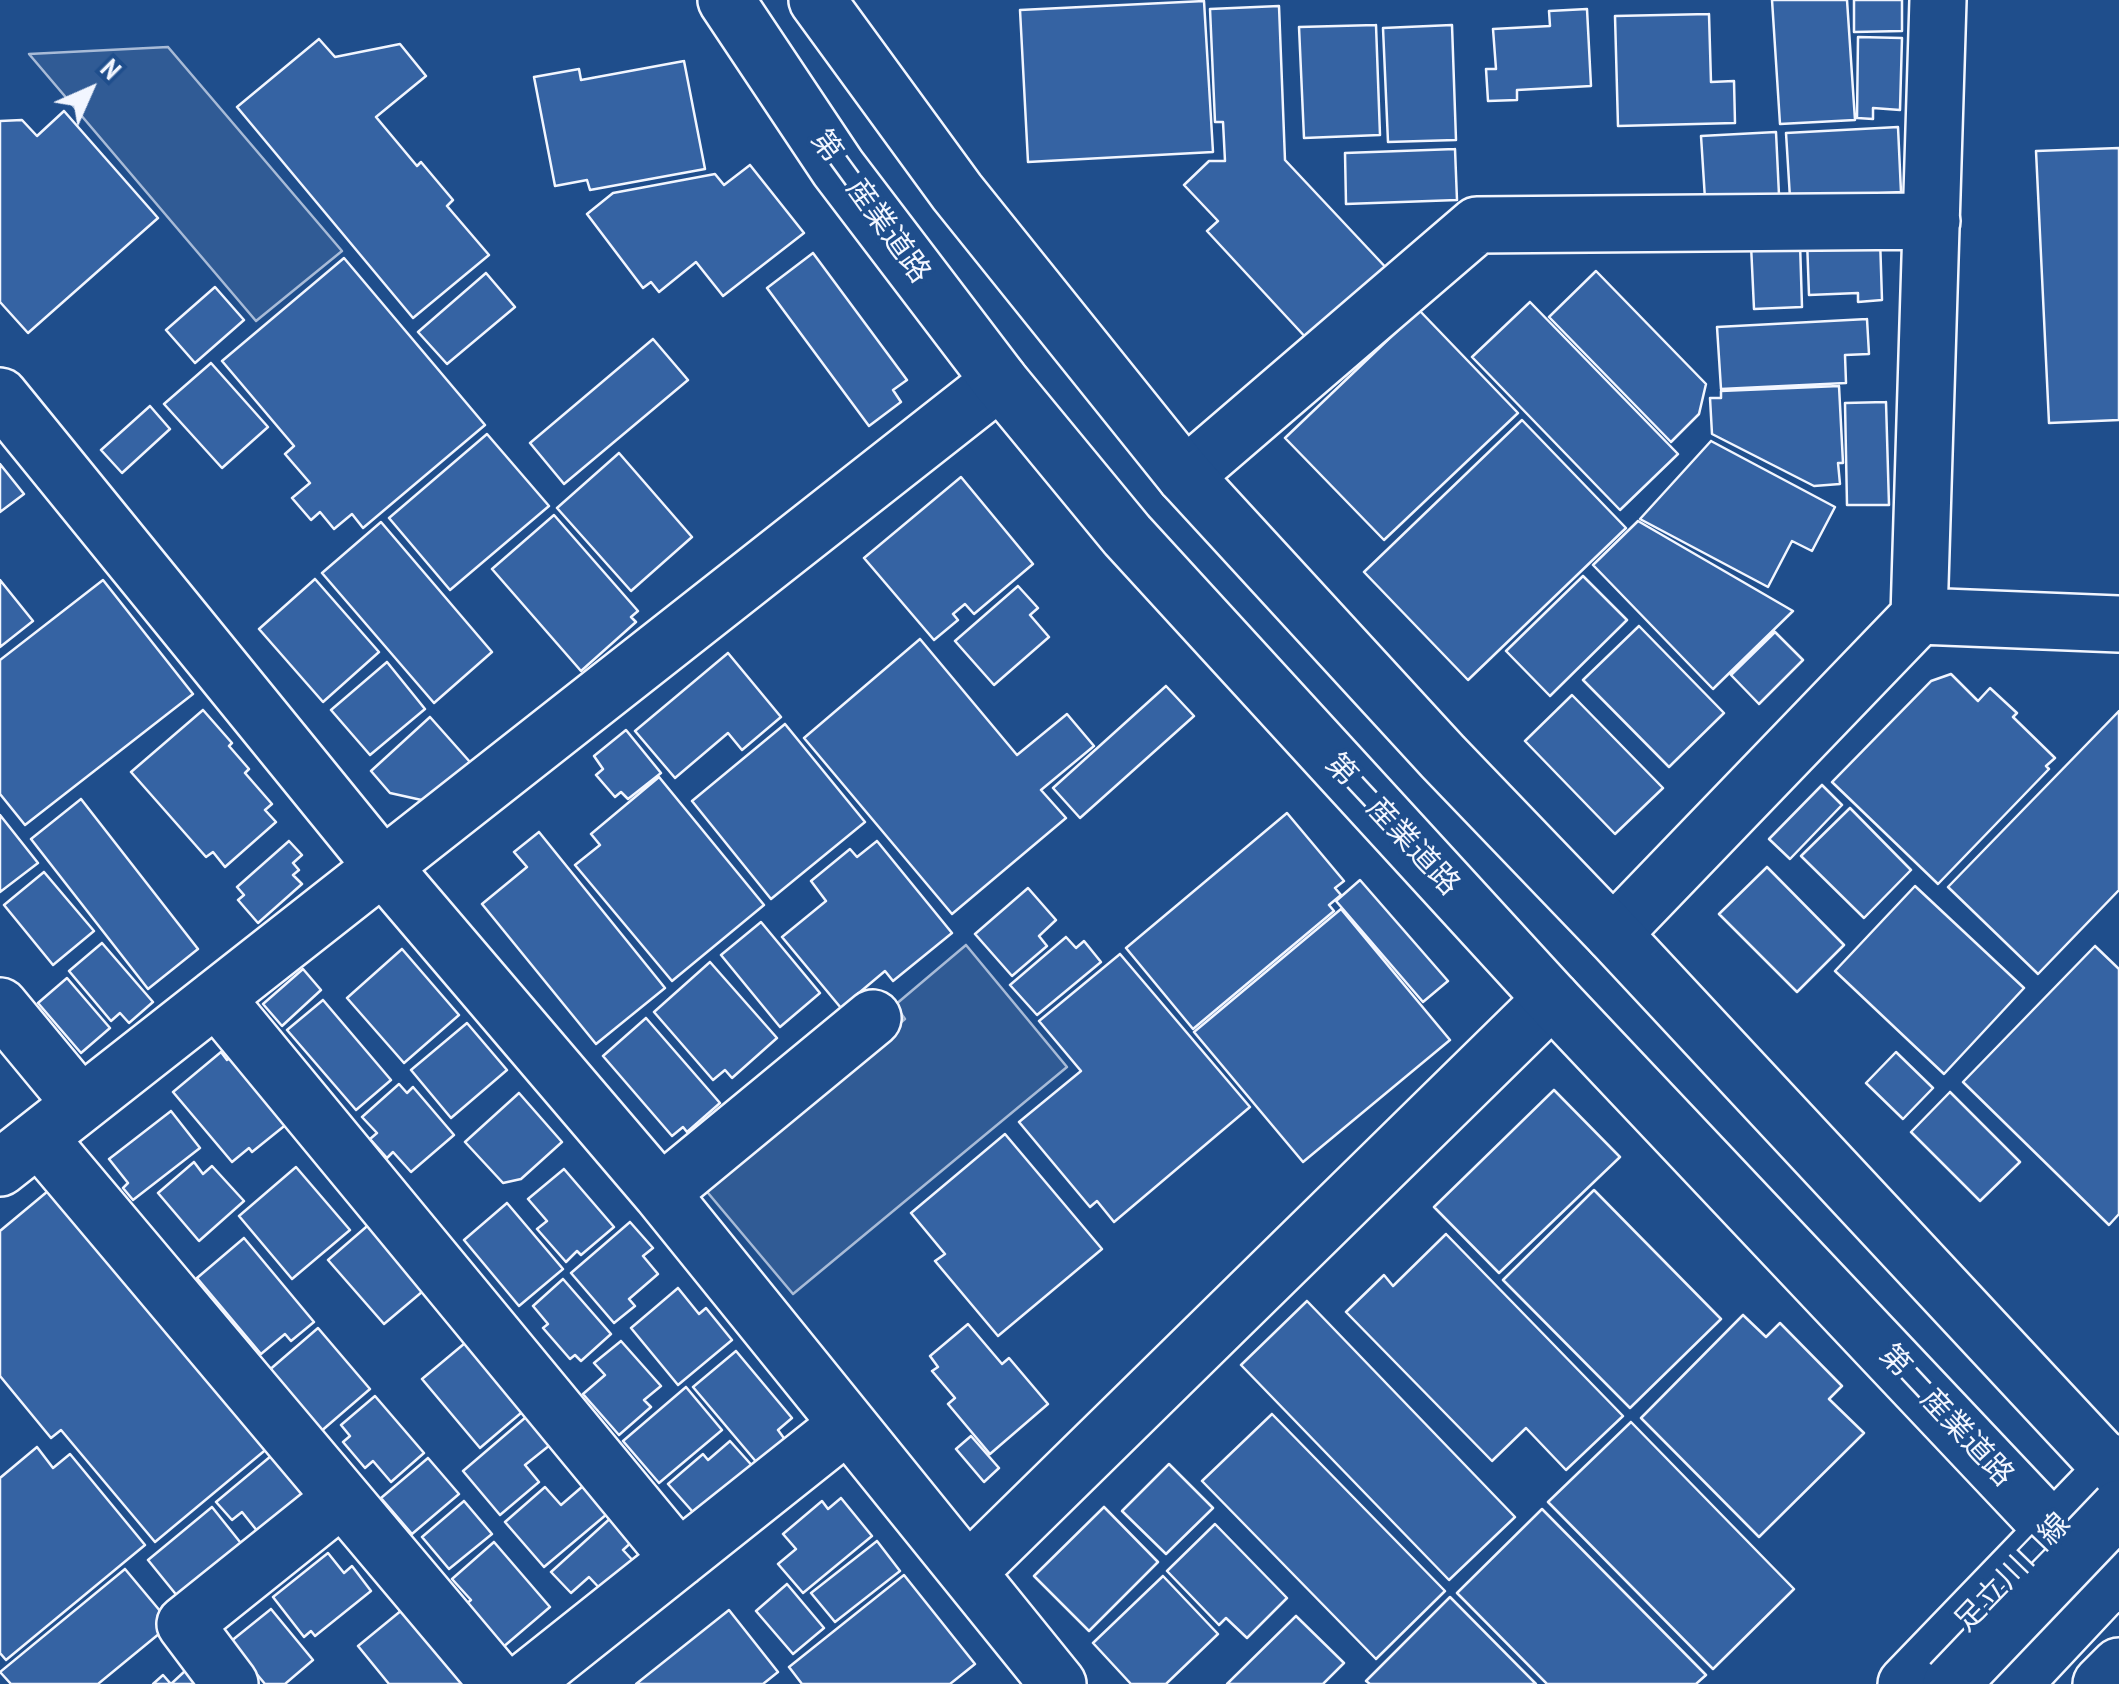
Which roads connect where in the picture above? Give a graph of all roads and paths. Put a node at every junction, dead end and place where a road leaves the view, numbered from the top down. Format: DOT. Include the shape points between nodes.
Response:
graph roads {
  1 [pos="726,0"];
  2 [pos="818,0"];
  3 [pos="1938,0"];
  4 [pos="1932,221"];
  5 [pos="1000,381"];
  6 [pos="0,396"];
  7 [pos="1185,476"];
  8 [pos="1919,616"];
  9 [pos="2119,624"];
  10 [pos="384,867"];
  11 [pos="1613,934"];
  12 [pos="216,998"];
  13 [pos="1552,999"];
  14 [pos="0,1006"];
  15 [pos="874,1018"];
  16 [pos="81,1104"];
  17 [pos="19,1153"];
  18 [pos="662,1193"];
  19 [pos="847,1425"];
  20 [pos="2117,1480"];
  21 [pos="342,1498"];
  22 [pos="2054,1530"];
  23 [pos="679,1559"];
  24 [pos="968,1572"];
  25 [pos="2114,1585"];
  26 [pos="2119,1666"];
  27 [pos="1032,1675"];
  28 [pos="230,1684"];
  29 [pos="499,1684"];
  30 [pos="522,1684"];
  31 [pos="1906,1684"];
  32 [pos="1951,1684"];
  33 [pos="2013,1684"];
  34 [pos="2100,1684"];
  1 -- 5 [label="main road, 第二産業道路" via="838,168"];
  2 -- 7 [label="main road" via="957,192"];
  3 -- 4 [label="main road"];
  4 -- 7 [label="main road" via="1477,225"];
  4 -- 8 [label="main road"];
  5 -- 10 [label="main road"];
  5 -- 13 [label="main road, 第二産業道路" via="1127,536"];
  6 -- 10 [label="main road"];
  7 -- 11 [label="main road"];
  8 -- 9 [label="main road"];
  8 -- 11 [label="main road"];
  10 -- 12 [label="main road"];
  10 -- 18 [label="main road"];
  11 -- 20 [label="main road"];
  12 -- 16 [label="main road"];
  12 -- 23 [label="main road"];
  13 -- 22 [label="main road, 第二産業道路"];
  13 -- 24 [label="main road"];
  14 -- 16 [label="main road"];
  15 -- 18 [label="main road"];
  16 -- 17 [label="main road"];
  17 -- 21 [label="main road"];
  18 -- 19 [label="main road"];
  19 -- 23 [label="main road"];
  19 -- 24 [label="main road"];
  20 -- 22 [label="main road, 足立川口線"];
  20 -- 32 [label="main road, bridge"];
  21 -- 28 [label="main road" via="185,1624"];
  21 -- 29 [label="main road"];
  22 -- 25 [label="main road, 第二産業道路"];
  22 -- 31 [label="main road, 足立川口線"];
  23 -- 30 [label="main road"];
  24 -- 27 [label="main road"];
  25 -- 33 [label="main road"];
  26 -- 34 [label="main road"];
}
